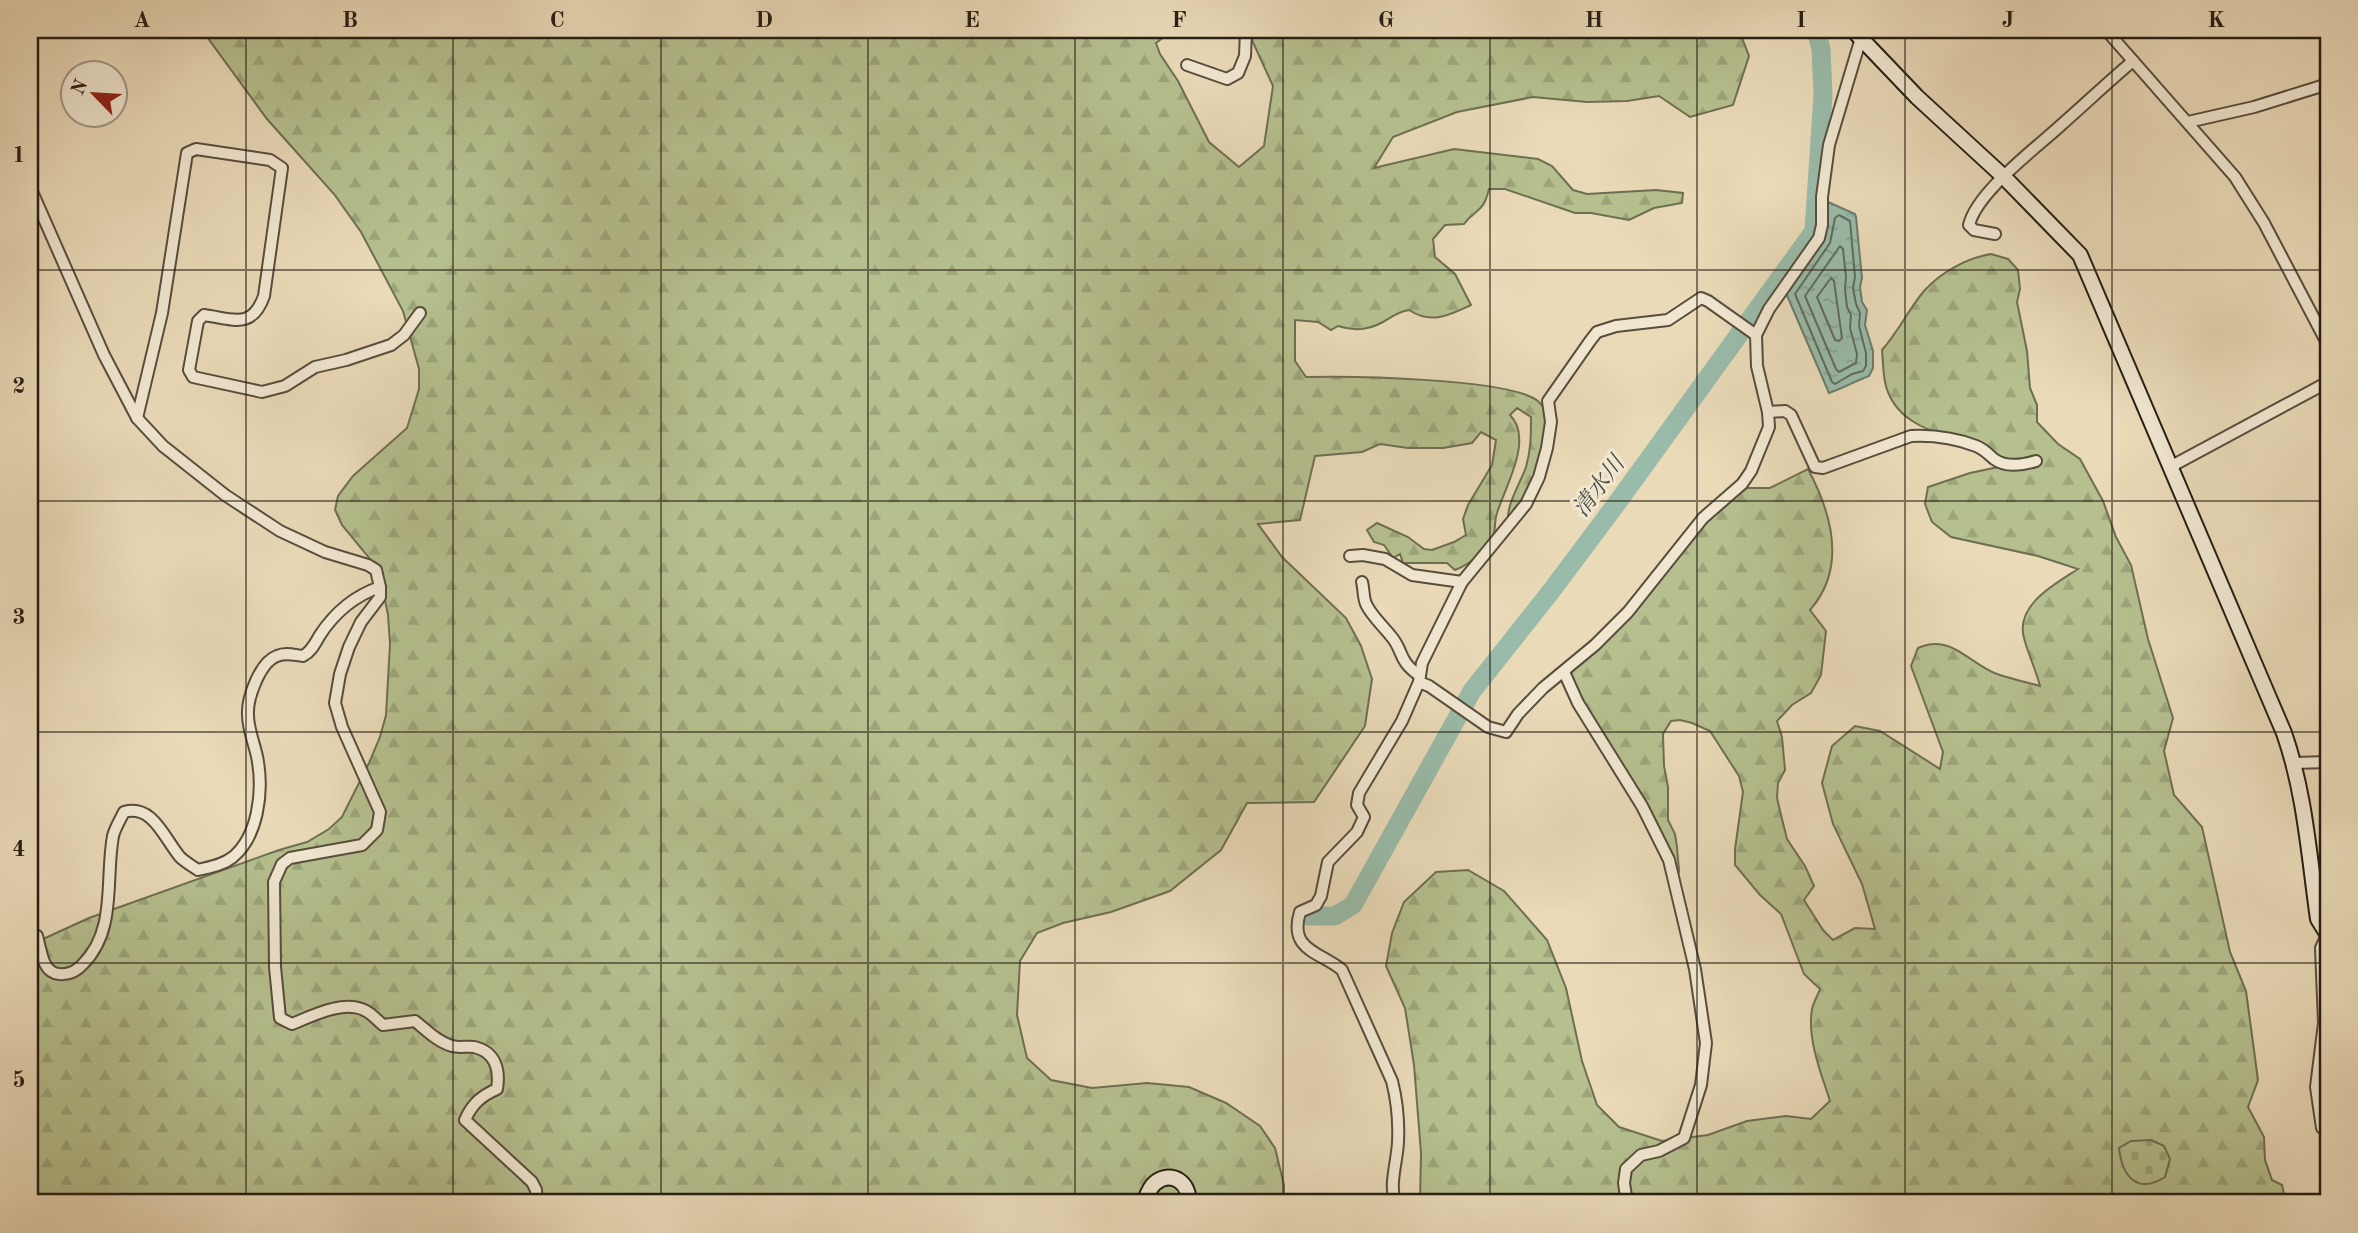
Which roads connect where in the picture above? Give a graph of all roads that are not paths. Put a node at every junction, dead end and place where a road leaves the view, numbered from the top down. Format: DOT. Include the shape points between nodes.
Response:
graph roads {
  1 [pos="1245,30"];
  2 [pos="2106,30"];
  3 [pos="1857,34"];
  4 [pos="2133,61"];
  5 [pos="1187,65"];
  6 [pos="2328,84"];
  7 [pos="2188,121"];
  8 [pos="2004,177"];
  9 [pos="30,187"];
  10 [pos="1995,234"];
  11 [pos="420,313"];
  12 [pos="1756,335"];
  13 [pos="2328,345"];
  14 [pos="2328,382"];
  15 [pos="1768,412"];
  16 [pos="137,418"];
  17 [pos="2036,461"];
  18 [pos="2170,467"];
  19 [pos="1350,556"];
  20 [pos="1362,582"];
  21 [pos="1462,582"];
  22 [pos="380,587"];
  23 [pos="1564,672"];
  24 [pos="1419,679"];
  25 [pos="2328,762"];
  26 [pos="2294,763"];
  27 [pos="30,935"];
  28 [pos="2328,935"];
  29 [pos="2328,1132"];
  30 [pos="537,1203"];
  31 [pos="1144,1203"];
  32 [pos="1188,1203"];
  33 [pos="1395,1203"];
  34 [pos="1627,1203"];
  1 -- 5 [label="street" via="1245,56 1238,73 1227,79"];
  2 -- 4 [label="street"];
  3 -- 8 [label="street"];
  3 -- 12 [label="street" via="1829,145 1819,238"];
  4 -- 7 [label="street"];
  4 -- 8 [label="street"];
  6 -- 7 [label="street"];
  7 -- 13 [label="street" via="2249,197"];
  8 -- 10 [label="street" via="1971,216 1969,225"];
  8 -- 18 [label="street" via="2080,255"];
  9 -- 16 [label="street"];
  11 -- 16 [label="street" via="391,345 315,367 285,386 262,392 193,377 189,370 198,321 204,315 246,319 260,308 282,168 270,160 196,149 187,153 162,313"];
  12 -- 15 [label="street" via="1757,366"];
  12 -- 21 [label="street" via="1701,298 1668,320 1597,332 1548,401 1547,448 1527,504"];
  14 -- 18 [label="street"];
  15 -- 17 [label="street" via="1791,415 1815,467 1925,435 1977,447 2002,463"];
  15 -- 23 [label="street" via="1769,427 1742,484 1703,518 1628,612"];
  16 -- 22 [label="street" via="163,446 225,495 280,531 368,565 376,570"];
  18 -- 26 [label="street"];
  19 -- 21 [label="street" via="1385,559 1412,575"];
  20 -- 24 [label="street" via="1368,608"];
  21 -- 24 [label="street" via="1422,663"];
  22 -- 27 [label="street" via="361,593 340,610 310,652 303,656 285,653 264,666 250,693 248,716 258,763 257,817 232,859 198,870 181,858 148,815 139,810 124,812 114,832 105,924 90,957 77,970 55,974 46,968 37,936"];
  22 -- 30 [label="street" via="380,597 349,647 335,703 380,812 377,830 362,845 290,858 282,864 274,882 280,1018 292,1024 330,1009 361,1009 383,1025 415,1021 452,1046 475,1047 491,1054 499,1074 498,1089 471,1107 465,1121 532,1182"];
  23 -- 24 [label="street" via="1543,688 1506,732 1488,727"];
  23 -- 34 [label="street" via="1669,860 1695,969 1706,1043 1701,1085 1685,1138 1641,1155 1626,1169"];
  24 -- 33 [label="street" via="1402,720 1359,793 1357,805 1364,817 1357,832 1328,862 1321,896 1316,905 1300,912 1298,920 1308,951 1342,970 1392,1081 1398,1128 1392,1178"];
  25 -- 26 [label="street"];
  26 -- 28 [label="street" via="2318,919"];
  28 -- 29 [label="street" via="2321,948 2324,1023 2316,1087 2322,1128"];
  31 -- 32 [label="street" via="1152,1185 1173,1178 1190,1194"];
}
